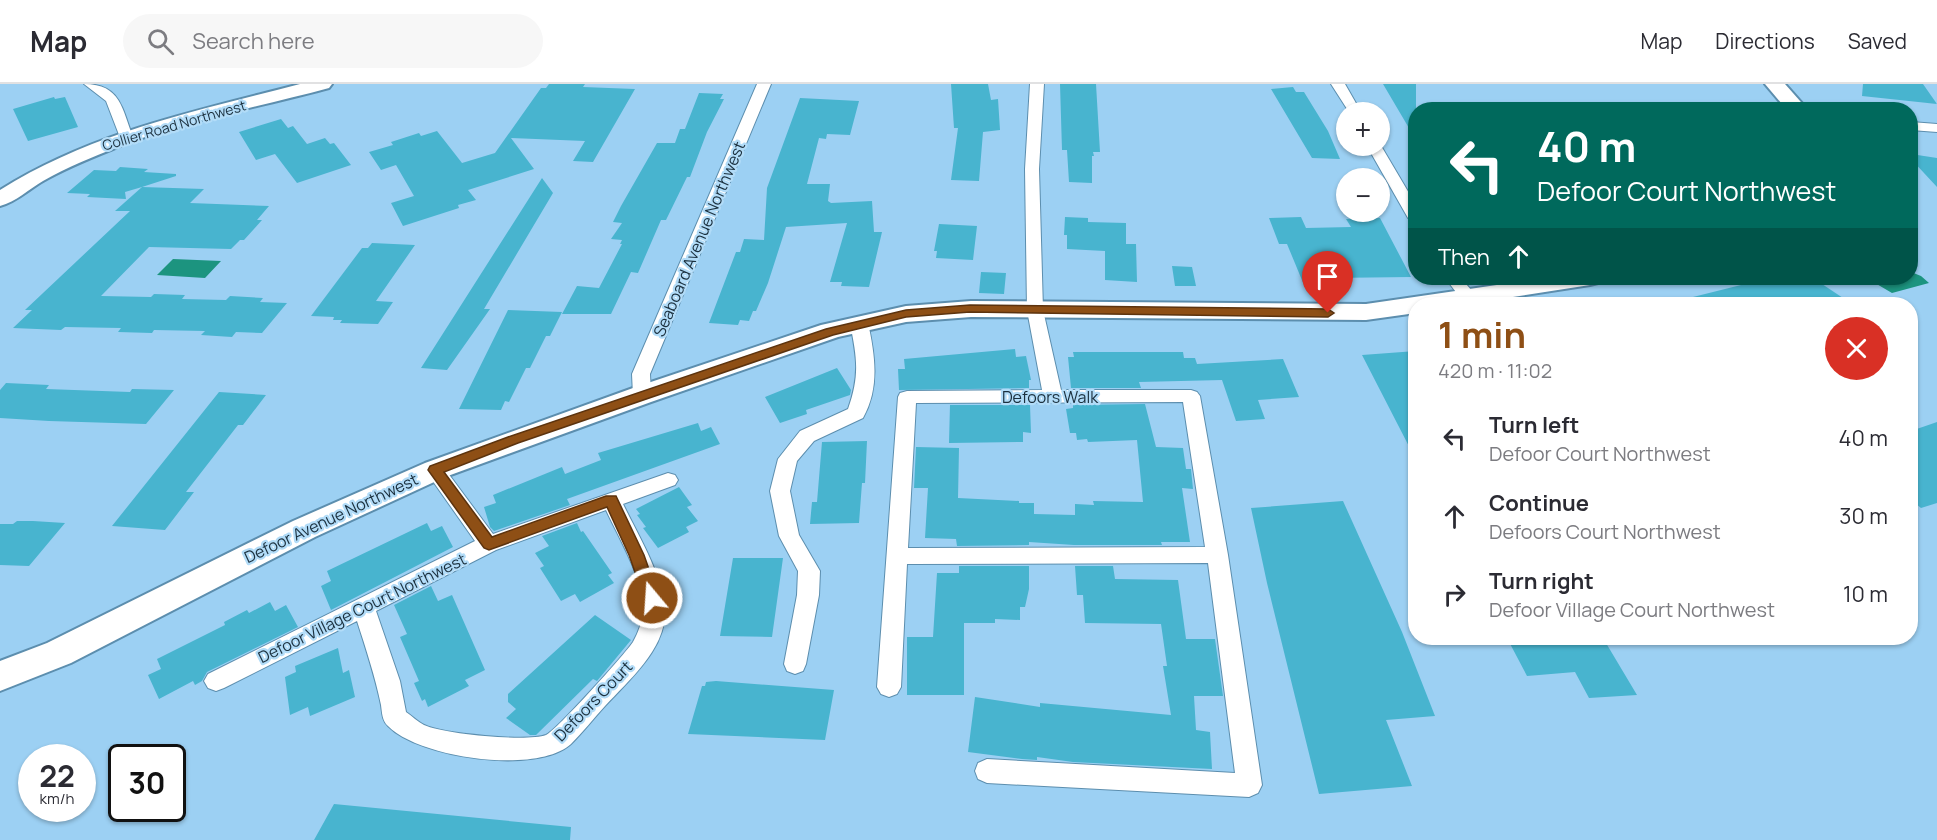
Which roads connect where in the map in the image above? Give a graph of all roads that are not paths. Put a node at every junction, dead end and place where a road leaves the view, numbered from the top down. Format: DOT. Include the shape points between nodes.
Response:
graph roads {
  1 [pos="91,84"];
  2 [pos="322,84"];
  3 [pos="764,84"];
  4 [pos="1037,84"];
  5 [pos="1338,84"];
  6 [pos="1775,84"];
  7 [pos="1349,102"];
  8 [pos="1791,102"];
  9 [pos="1918,127"];
  10 [pos="1937,128"];
  11 [pos="126,137"];
  12 [pos="1380,156"];
  13 [pos="0,199"];
  14 [pos="1408,204"];
  15 [pos="1460,285"];
  16 [pos="1545,285"];
  17 [pos="1469,297"];
  18 [pos="1408,306"];
  19 [pos="1035,310"];
  20 [pos="859,323"];
  21 [pos="642,396"];
  22 [pos="1053,397"];
  23 [pos="435,470"];
  24 [pos="668,480"];
  25 [pos="611,500"];
  26 [pos="489,544"];
  27 [pos="1217,555"];
  28 [pos="897,556"];
  29 [pos="364,607"];
  30 [pos="795,664"];
  31 [pos="0,676"];
  32 [pos="216,681"];
  33 [pos="889,687"];
  34 [pos="987,771"];
  1 -- 11 [label="street" via="112,99"];
  2 -- 11 [label="street, Collier Road Northwest"];
  3 -- 21 [label="street, Seaboard Avenue Northwest" via="641,374"];
  4 -- 19 [label="street" via="1032,169"];
  5 -- 7 [label="street"];
  6 -- 8 [label="street"];
  9 -- 10 [label="street"];
  11 -- 13 [label="street, Collier Road Northwest" via="49,169"];
  12 -- 14 [label="street"];
  15 -- 17 [label="street"];
  16 -- 17 [label="street, Defoor Avenue Northwest"];
  18 -- 19 [label="street, Defoor Avenue Northwest" via="1328,313"];
  19 -- 20 [label="street, Defoor Avenue Northwest" via="941,310"];
  19 -- 22 [label="street"];
  20 -- 21 [label="street, Defoor Avenue Northwest"];
  20 -- 30 [label="street" via="866,384 856,413 807,436 788,459 780,491 789,536 809,571"];
  21 -- 23 [label="street, Defoor Avenue Northwest"];
  22 -- 27 [label="street, Defoors Walk" via="1191,396"];
  22 -- 28 [label="street, Defoors Walk" via="907,397"];
  23 -- 26 [label="street"];
  23 -- 31 [label="street, Defoor Avenue Northwest" via="304,528 59,653"];
  24 -- 25 [label="street, Defoor Village Court Northwest"];
  25 -- 26 [label="street, Defoor Village Court Northwest"];
  25 -- 29 [label="street, Defoors Court" via="641,565 655,612 645,644 627,669 555,743 532,750 481,747 419,734 395,718 388,681"];
  26 -- 29 [label="street, Defoor Village Court Northwest"];
  27 -- 28 [label="street"];
  27 -- 34 [label="street, Defoors Walk" via="1249,785"];
  28 -- 33 [label="street, Defoors Walk"];
  29 -- 32 [label="street, Defoor Village Court Northwest"];
}
